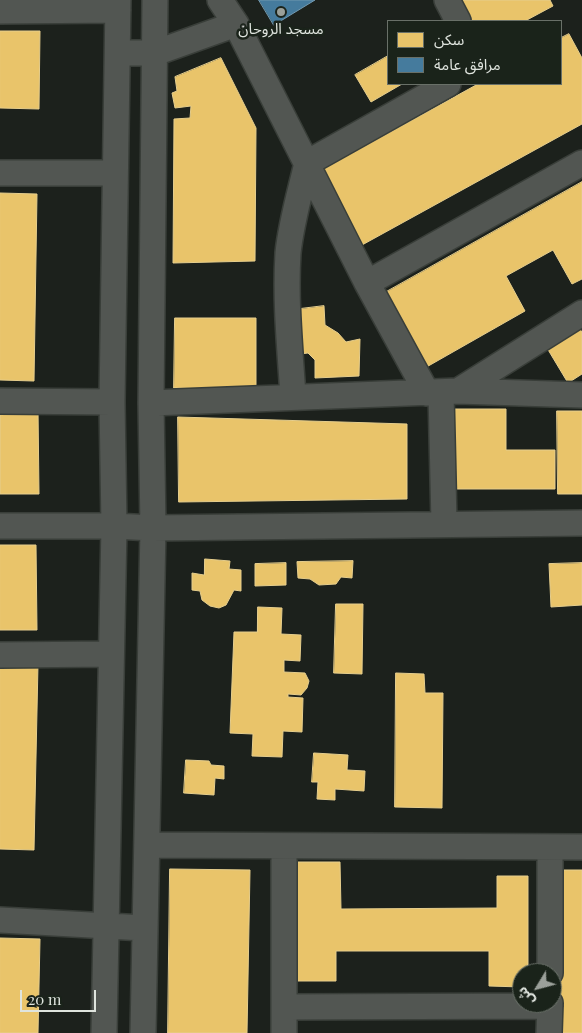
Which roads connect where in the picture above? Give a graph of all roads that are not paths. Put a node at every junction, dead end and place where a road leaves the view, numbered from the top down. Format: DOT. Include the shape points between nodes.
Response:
graph roads {
  1 [pos="155,0"];
  2 [pos="220,0"];
  3 [pos="447,0"];
  4 [pos="118,5"];
  5 [pos="0,11"];
  6 [pos="457,20"];
  7 [pos="236,24"];
  8 [pos="118,53"];
  9 [pos="155,53"];
  10 [pos="446,85"];
  11 [pos="307,163"];
  12 [pos="582,163"];
  13 [pos="0,173"];
  14 [pos="114,173"];
  15 [pos="367,283"];
  16 [pos="582,313"];
  17 [pos="442,392"];
  18 [pos="582,395"];
  19 [pos="293,396"];
  20 [pos="0,401"];
  21 [pos="112,402"];
  22 [pos="151,403"];
  23 [pos="444,523"];
  24 [pos="582,523"];
  25 [pos="0,526"];
  26 [pos="114,526"];
  27 [pos="153,528"];
  28 [pos="110,654"];
  29 [pos="0,655"];
  30 [pos="148,846"];
  31 [pos="284,846"];
  32 [pos="550,847"];
  33 [pos="582,847"];
  34 [pos="0,920"];
  35 [pos="107,927"];
  36 [pos="144,928"];
  37 [pos="550,963"];
  38 [pos="512,1005"];
  39 [pos="284,1007"];
  40 [pos="550,1013"];
  41 [pos="104,1033"];
  42 [pos="144,1033"];
  43 [pos="284,1033"];
  44 [pos="549,1033"];
  1 -- 9 [label="street"];
  2 -- 7 [label="street"];
  3 -- 6 [label="street"];
  4 -- 5 [label="street"];
  4 -- 8 [label="street"];
  7 -- 9 [label="street"];
  7 -- 11 [label="street"];
  8 -- 9 [label="street"];
  8 -- 14 [label="street"];
  9 -- 22 [label="street"];
  10 -- 11 [label="street"];
  11 -- 15 [label="street"];
  11 -- 19 [label="street" via="289,252 287,287"];
  12 -- 15 [label="street"];
  13 -- 14 [label="street"];
  14 -- 21 [label="street"];
  15 -- 17 [label="street"];
  16 -- 17 [label="street"];
  17 -- 18 [label="street"];
  17 -- 19 [label="street"];
  17 -- 23 [label="street"];
  19 -- 22 [label="street"];
  20 -- 21 [label="street"];
  21 -- 26 [label="street"];
  22 -- 27 [label="street"];
  23 -- 24 [label="street"];
  23 -- 27 [label="street"];
  25 -- 26 [label="street"];
  26 -- 27 [label="street"];
  26 -- 28 [label="street"];
  27 -- 30 [label="street"];
  28 -- 29 [label="street"];
  28 -- 35 [label="street"];
  30 -- 31 [label="street"];
  30 -- 36 [label="street"];
  31 -- 32 [label="street"];
  31 -- 39 [label="street"];
  32 -- 33 [label="street"];
  32 -- 37 [label="street"];
  34 -- 35 [label="street"];
  35 -- 36 [label="street"];
  35 -- 41 [label="street"];
  36 -- 42 [label="street"];
  38 -- 39 [label="street"];
  39 -- 43 [label="street"];
  40 -- 44 [label="street"];
}
